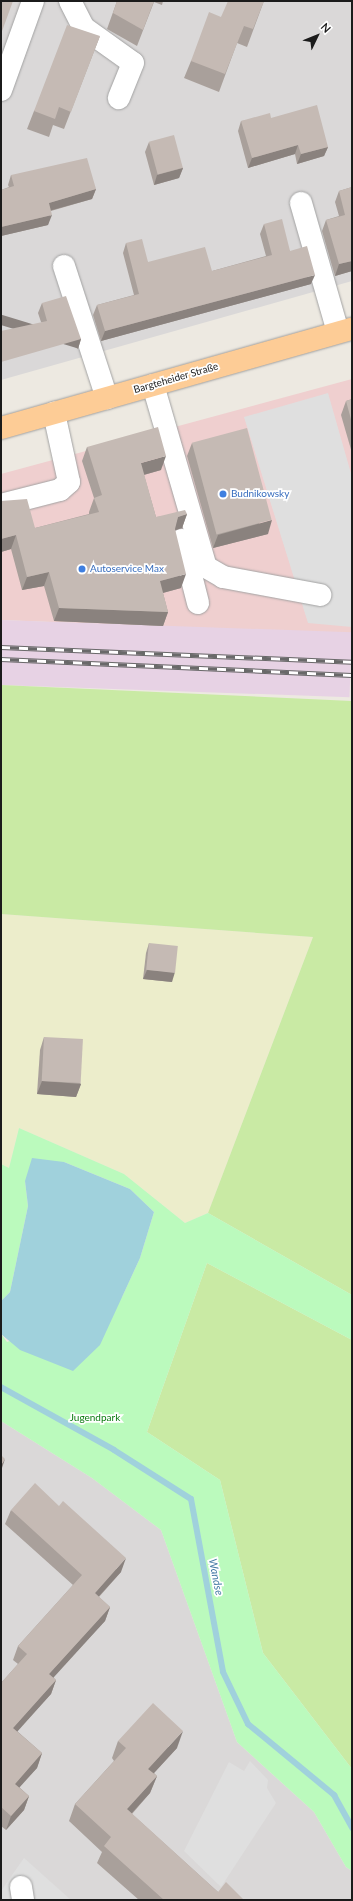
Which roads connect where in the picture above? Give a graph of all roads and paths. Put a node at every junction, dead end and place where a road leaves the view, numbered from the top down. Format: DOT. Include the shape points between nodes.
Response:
graph roads {
  1 [pos="34,1"];
  2 [pos="70,1"];
  3 [pos="1,90"];
  4 [pos="119,98"];
  5 [pos="301,203"];
  6 [pos="64,266"];
  7 [pos="345,330"];
  8 [pos="148,386"];
  9 [pos="107,398"];
  10 [pos="54,413"];
  11 [pos="1,428"];
  12 [pos="1,505"];
  13 [pos="320,595"];
  14 [pos="198,602"];
  1 -- 3 [label="lane"];
  2 -- 4 [label="lane" via="84,28 132,63"];
  5 -- 7 [label="lane"];
  6 -- 9 [label="lane"];
  7 -- 8 [label="main road, Bargteheider Straße"];
  8 -- 9 [label="main road, Bargteheider Straße"];
  8 -- 13 [label="lane" via="206,567 223,577"];
  8 -- 14 [label="lane"];
  9 -- 10 [label="main road, Bargteheider Straße"];
  10 -- 11 [label="main road, Bargteheider Straße"];
  10 -- 12 [label="lane" via="69,482 60,490"];
}
